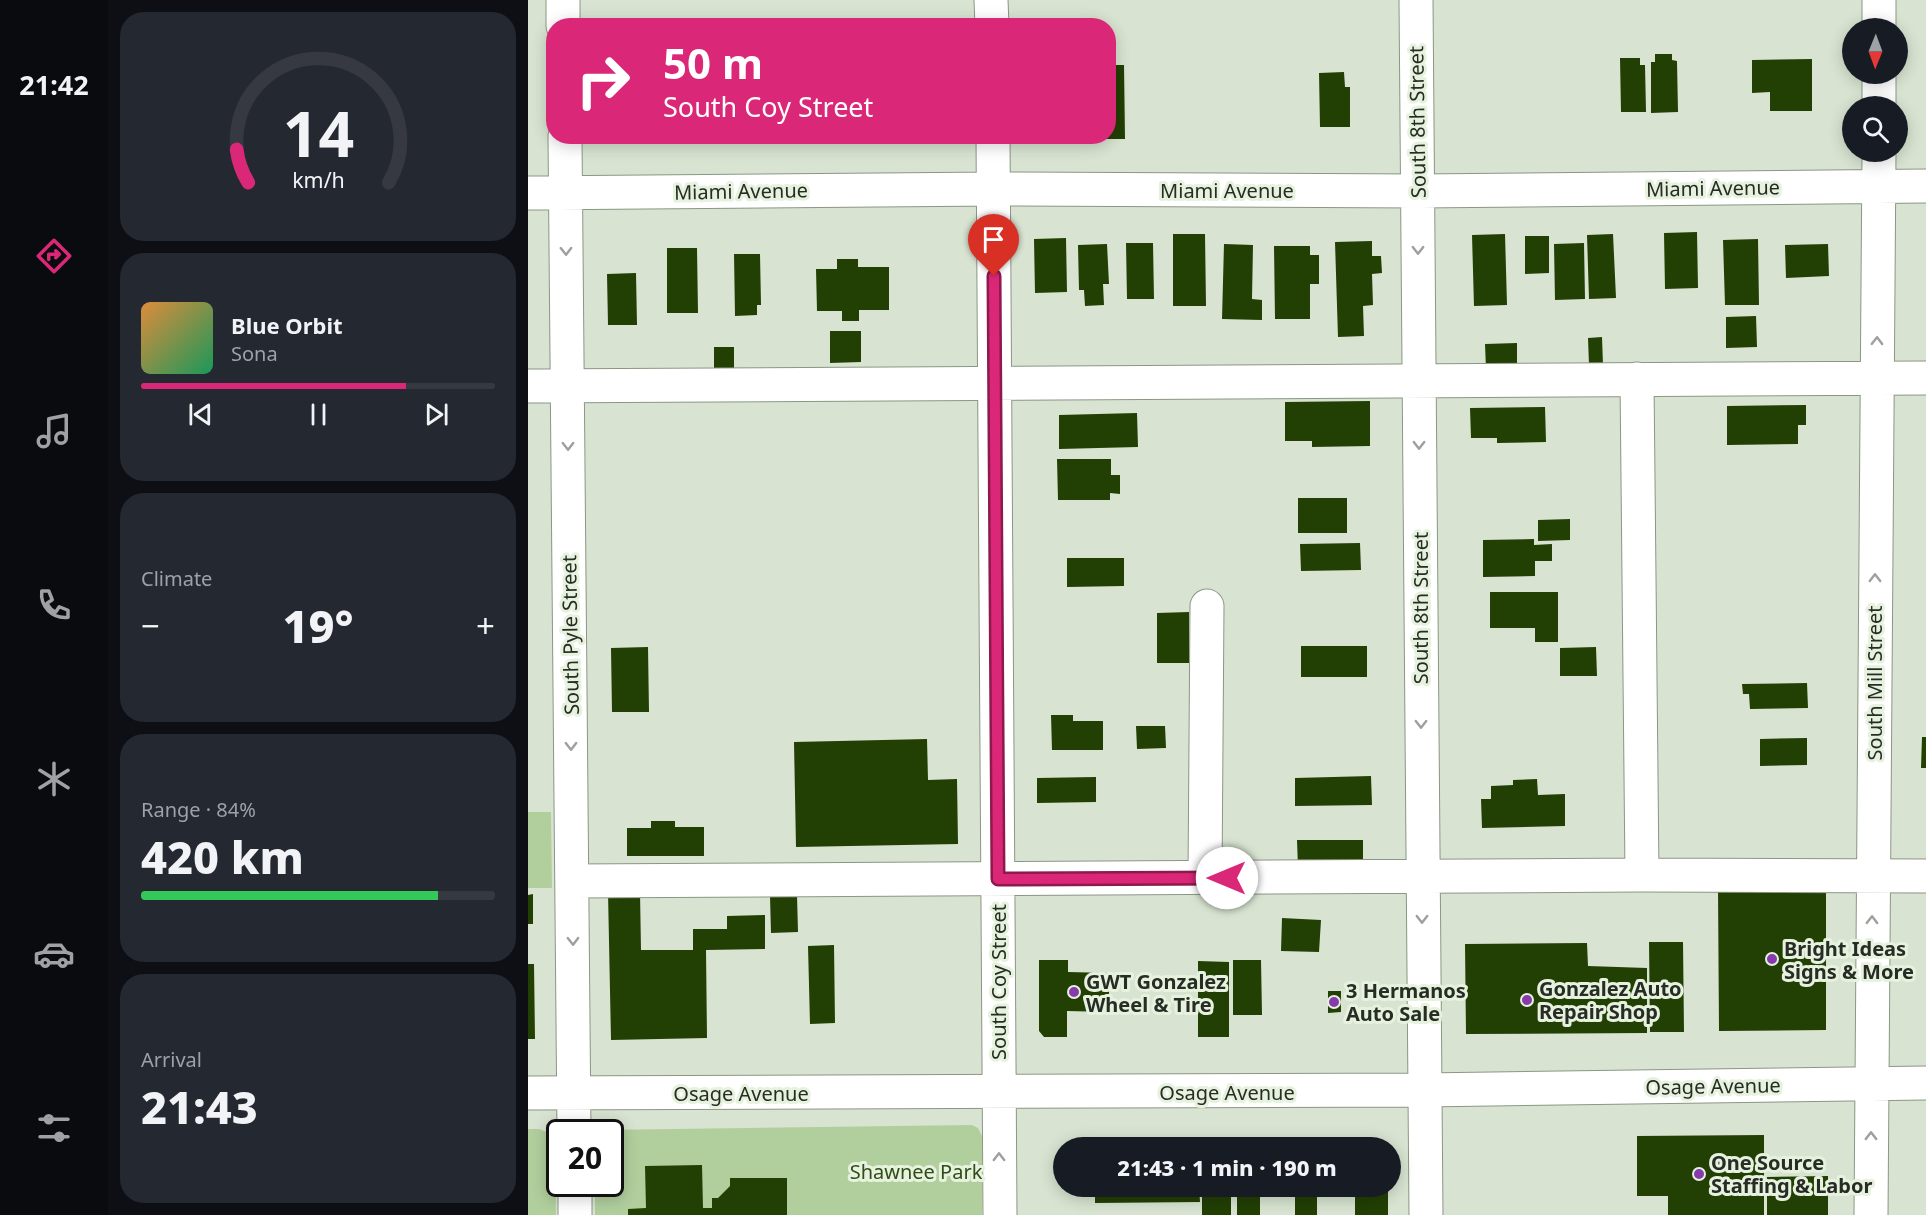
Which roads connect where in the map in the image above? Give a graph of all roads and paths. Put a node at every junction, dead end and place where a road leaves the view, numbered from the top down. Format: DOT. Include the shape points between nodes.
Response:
graph roads {
  1 [pos="563,0"];
  2 [pos="992,0"];
  3 [pos="1416,0"];
  4 [pos="1879,0"];
  5 [pos="564,18"];
  6 [pos="992,18"];
  7 [pos="1879,18"];
  8 [pos="565,144"];
  9 [pos="993,144"];
  10 [pos="1879,162"];
  11 [pos="1879,186"];
  12 [pos="1926,186"];
  13 [pos="994,189"];
  14 [pos="1418,191"];
  15 [pos="528,193"];
  16 [pos="566,193"];
  17 [pos="1877,378"];
  18 [pos="1926,378"];
  19 [pos="1637,379"];
  20 [pos="1419,381"];
  21 [pos="995,384"];
  22 [pos="528,386"];
  23 [pos="567,386"];
  24 [pos="1207,606"];
  25 [pos="1642,875"];
  26 [pos="1873,875"];
  27 [pos="1926,876"];
  28 [pos="1422,877"];
  29 [pos="1205,878"];
  30 [pos="998,879"];
  31 [pos="572,881"];
  32 [pos="1871,1083"];
  33 [pos="1926,1083"];
  34 [pos="1423,1090"];
  35 [pos="528,1093"];
  36 [pos="574,1093"];
  37 [pos="999,1093"];
  38 [pos="574,1119"];
  39 [pos="575,1197"];
  40 [pos="575,1215"];
  41 [pos="1000,1215"];
  42 [pos="1426,1215"];
  43 [pos="1871,1215"];
  1 -- 5 [label="street"];
  2 -- 6 [label="street"];
  3 -- 14 [label="street, South 8th Street"];
  4 -- 7 [label="street"];
  8 -- 16 [label="street, South Pyle Street"];
  9 -- 13 [label="street, South Coy Street"];
  10 -- 11 [label="street, South Mill Street"];
  11 -- 12 [label="street, Miami Avenue"];
  11 -- 14 [label="street, Miami Avenue"];
  17 -- 11 [label="street, South Mill Street, one-way"];
  13 -- 14 [label="street, Miami Avenue"];
  13 -- 16 [label="street, Miami Avenue"];
  13 -- 21 [label="street, South Coy Street"];
  14 -- 20 [label="street, South 8th Street, one-way"];
  15 -- 16 [label="street, Miami Avenue"];
  16 -- 23 [label="street, South Pyle Street, one-way"];
  17 -- 18 [label="street"];
  17 -- 19 [label="street"];
  26 -- 17 [label="street, South Mill Street, one-way"];
  19 -- 20 [label="street"];
  19 -- 25 [label="street"];
  20 -- 21 [label="street"];
  20 -- 28 [label="street, South 8th Street, one-way"];
  21 -- 23 [label="street"];
  21 -- 30 [label="street, South Coy Street"];
  22 -- 23 [label="street"];
  23 -- 31 [label="street, South Pyle Street, one-way"];
  24 -- 29 [label="street"];
  25 -- 26 [label="street"];
  25 -- 28 [label="street"];
  26 -- 27 [label="street"];
  32 -- 26 [label="street, South Mill Street, one-way"];
  28 -- 29 [label="street"];
  28 -- 34 [label="street, South 8th Street, one-way"];
  29 -- 30 [label="street"];
  30 -- 31 [label="street"];
  30 -- 37 [label="street, South Coy Street"];
  31 -- 36 [label="street, South Pyle Street, one-way"];
  32 -- 33 [label="street, Osage Avenue"];
  32 -- 34 [label="street, Osage Avenue"];
  43 -- 32 [label="street, South Mill Street, one-way"];
  34 -- 37 [label="street, Osage Avenue"];
  34 -- 42 [label="street, South 8th Street"];
  35 -- 36 [label="street, Osage Avenue"];
  36 -- 37 [label="street, Osage Avenue"];
  36 -- 38 [label="street, South Pyle Street"];
  41 -- 37 [label="street, South Coy Street, one-way"];
  39 -- 40 [label="street"];
}
